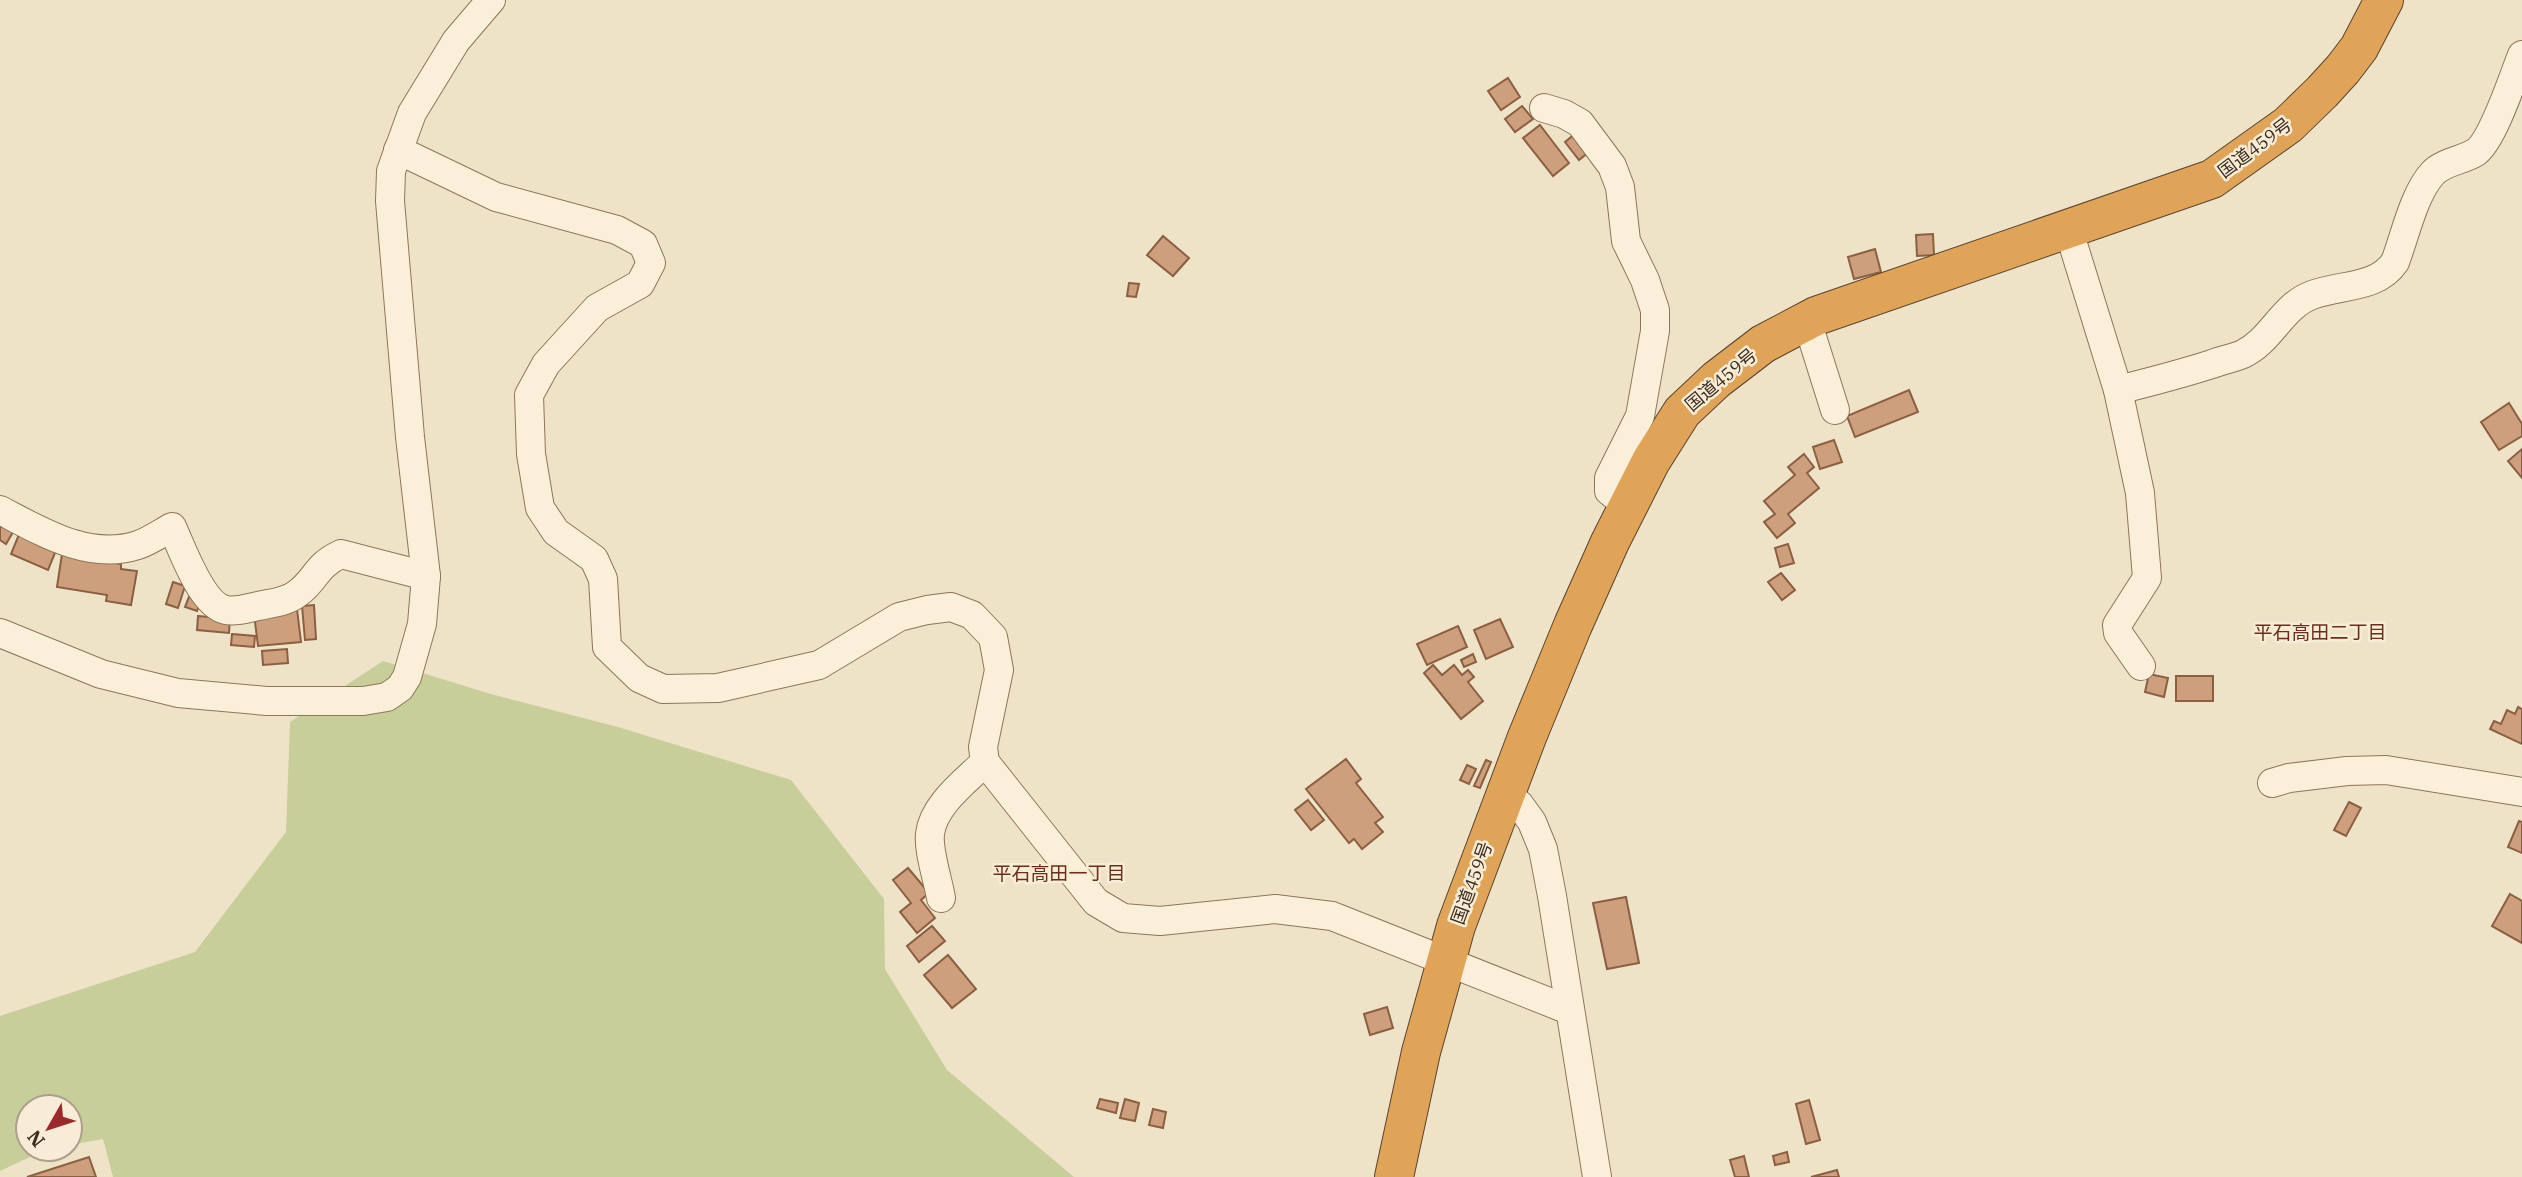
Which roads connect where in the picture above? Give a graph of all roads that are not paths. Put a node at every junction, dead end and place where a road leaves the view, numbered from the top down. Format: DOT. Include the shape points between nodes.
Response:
graph roads {
  1 [pos="491,0"];
  2 [pos="2384,0"];
  3 [pos="2522,55"];
  4 [pos="1544,108"];
  5 [pos="398,150"];
  6 [pos="2068,228"];
  7 [pos="1807,321"];
  8 [pos="2118,390"];
  9 [pos="1835,410"];
  10 [pos="1628,506"];
  11 [pos="0,510"];
  12 [pos="426,576"];
  13 [pos="0,633"];
  14 [pos="2141,666"];
  15 [pos="985,762"];
  16 [pos="2272,783"];
  17 [pos="2522,792"];
  18 [pos="1504,795"];
  19 [pos="941,898"];
  20 [pos="1446,963"];
  21 [pos="1569,1010"];
  22 [pos="1394,1177"];
  23 [pos="1597,1177"];
  1 -- 5 [label="street" via="457,41 418,103"];
  2 -- 6 [label="highway, 国道459号" via="2343,69 2288,125 2252,152 2212,179"];
  3 -- 8 [label="street" via="2484,144 2434,171 2425,185 2389,272 2379,279 2313,294 2298,302 2243,354"];
  4 -- 10 [label="street" via="1580,122 1612,166 1620,187 1626,242 1656,310 1640,416 1609,478 1609,491"];
  5 -- 12 [label="street" via="391,171 390,201"];
  5 -- 15 [label="street" via="496,197 617,230 643,244 651,263 640,284 597,308 546,364 529,395 531,454 540,509 555,532 594,559 603,579 607,647 639,678 663,689 718,688 819,665 899,617 951,607 972,615 993,637 999,670 983,747"];
  6 -- 7 [label="highway, 国道459号"];
  6 -- 8 [label="street"];
  7 -- 9 [label="street"];
  7 -- 10 [label="highway, 国道459号" via="1763,344 1682,412"];
  8 -- 14 [label="street" via="2140,493 2147,578 2117,625"];
  10 -- 18 [label="highway, 国道459号" via="1573,625"];
  11 -- 12 [label="street" via="88,549 115,550 140,544 172,527 198,583 217,607 228,610 289,599 324,562 341,554"];
  12 -- 13 [label="street" via="422,624 407,677 387,697 363,701 267,701 178,693 101,674"];
  15 -- 19 [label="street" via="933,819 930,835"];
  15 -- 20 [label="street" via="1096,902 1123,918 1160,921 1275,909 1332,916"];
  16 -- 17 [label="street" via="2386,770"];
  18 -- 20 [label="highway, 国道459号"];
  18 -- 21 [label="street" via="1519,804 1543,849"];
  20 -- 21 [label="street"];
  20 -- 22 [label="highway, 国道459号"];
  21 -- 23 [label="street"];
}
